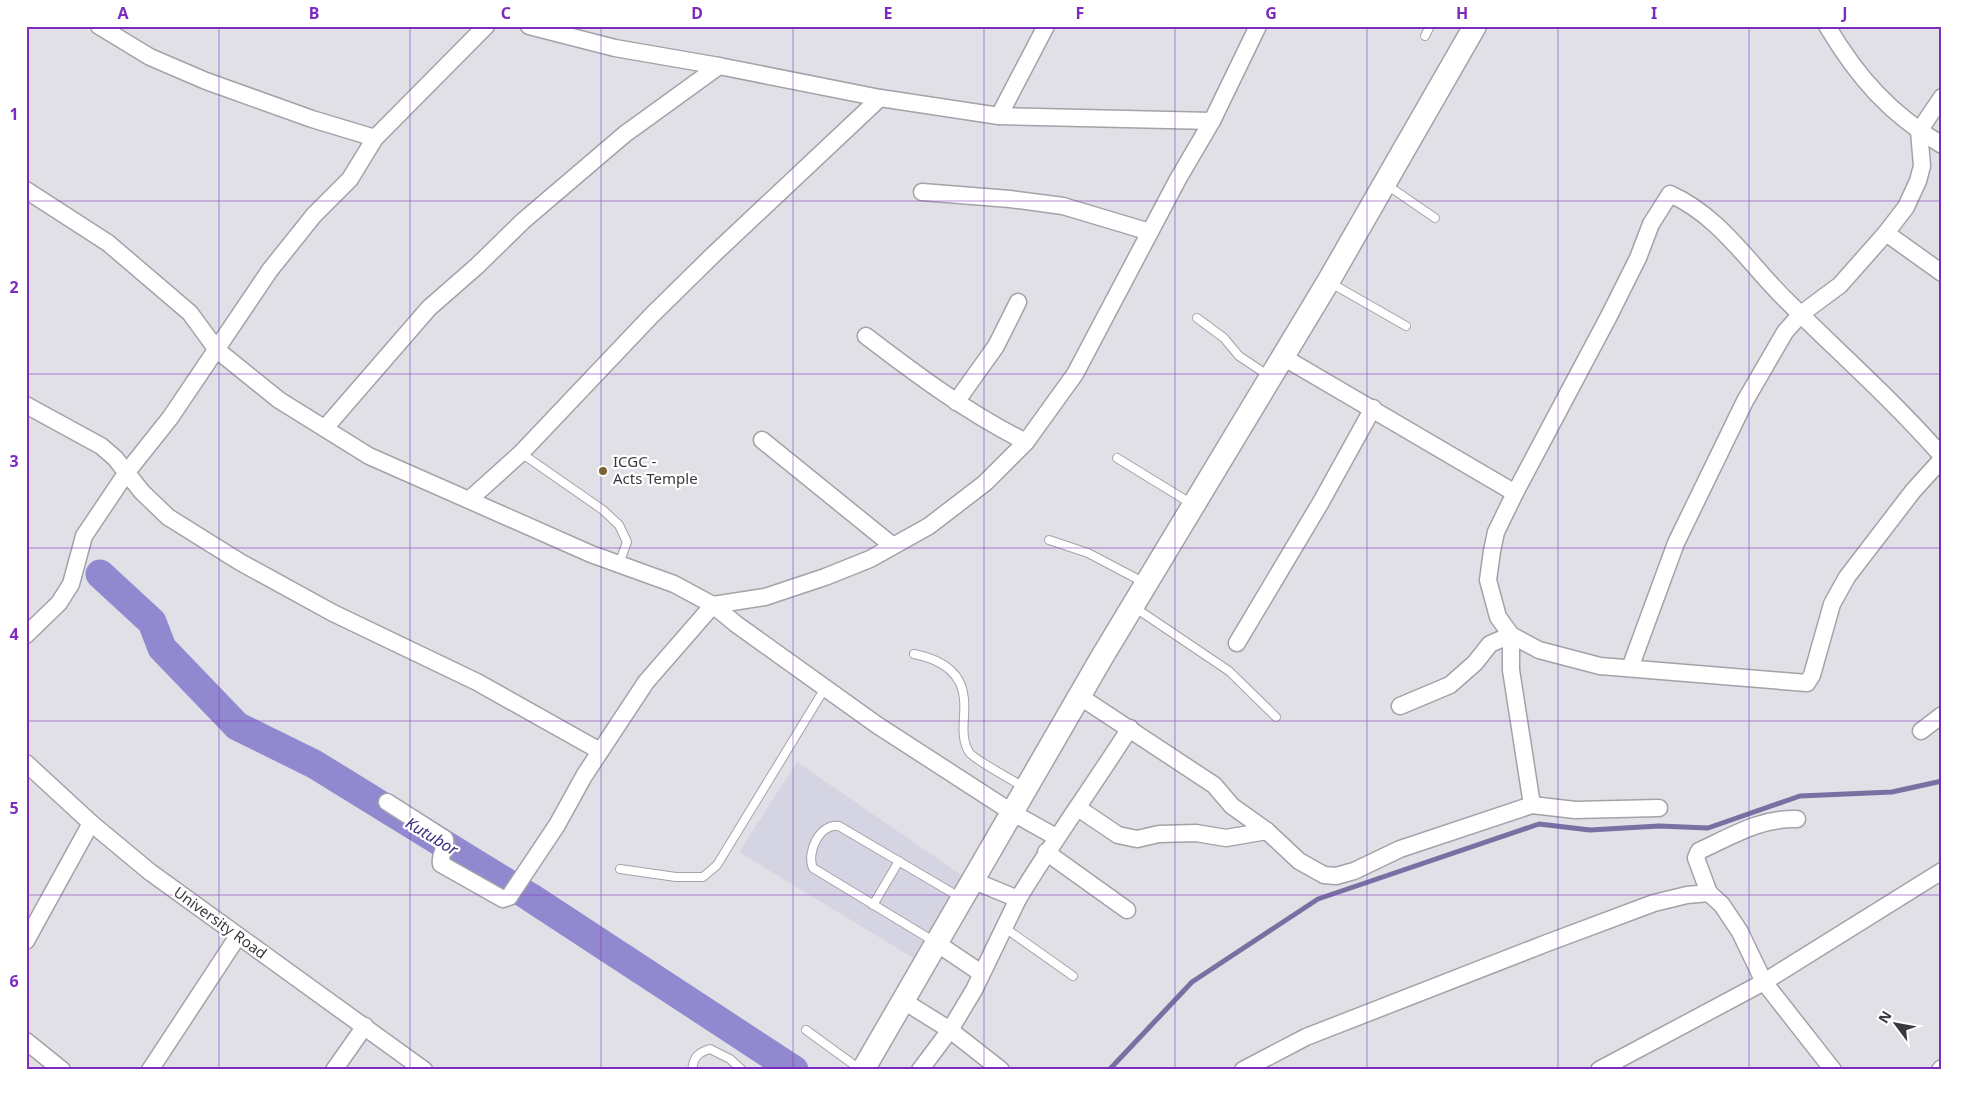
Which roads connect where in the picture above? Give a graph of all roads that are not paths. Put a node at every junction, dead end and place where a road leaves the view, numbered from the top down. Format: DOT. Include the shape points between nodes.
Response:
graph roads {
  1 [pos="99,26"];
  2 [pos="486,26"];
  3 [pos="529,26"];
  4 [pos="1046,26"];
  5 [pos="1258,26"];
  6 [pos="1430,26"];
  7 [pos="1475,26"];
  8 [pos="1827,26"];
  9 [pos="1425,36"];
  10 [pos="719,66"];
  11 [pos="1942,97"];
  12 [pos="880,98"];
  13 [pos="999,116"];
  14 [pos="1212,121"];
  15 [pos="1919,131"];
  16 [pos="375,138"];
  17 [pos="1942,145"];
  18 [pos="1385,183"];
  19 [pos="26,190"];
  20 [pos="922,192"];
  21 [pos="1435,218"];
  22 [pos="1150,232"];
  23 [pos="1886,233"];
  24 [pos="1942,273"];
  25 [pos="1328,282"];
  26 [pos="1018,302"];
  27 [pos="1801,314"];
  28 [pos="1197,318"];
  29 [pos="1406,326"];
  30 [pos="866,336"];
  31 [pos="217,350"];
  32 [pos="1283,357"];
  33 [pos="1271,377"];
  34 [pos="956,402"];
  35 [pos="26,405"];
  36 [pos="1373,408"];
  37 [pos="325,428"];
  38 [pos="762,440"];
  39 [pos="1026,442"];
  40 [pos="521,453"];
  41 [pos="1942,457"];
  42 [pos="1117,458"];
  43 [pos="127,472"];
  44 [pos="1516,493"];
  45 [pos="470,499"];
  46 [pos="1194,505"];
  47 [pos="1048,540"];
  48 [pos="893,546"];
  49 [pos="619,564"];
  50 [pos="1146,584"];
  51 [pos="714,606"];
  52 [pos="1133,606"];
  53 [pos="26,635"];
  54 [pos="1511,635"];
  55 [pos="1237,643"];
  56 [pos="914,654"];
  57 [pos="1630,668"];
  58 [pos="826,688"];
  59 [pos="1080,696"];
  60 [pos="1400,706"];
  61 [pos="1942,715"];
  62 [pos="1276,717"];
  63 [pos="1130,728"];
  64 [pos="1921,731"];
  65 [pos="600,750"];
  66 [pos="26,763"];
  67 [pos="1026,788"];
  68 [pos="387,802"];
  69 [pos="1532,805"];
  70 [pos="1078,808"];
  71 [pos="1659,808"];
  72 [pos="1013,813"];
  73 [pos="1797,820"];
  74 [pos="91,823"];
  75 [pos="1267,831"];
  76 [pos="1056,837"];
  77 [pos="1046,852"];
  78 [pos="899,861"];
  79 [pos="620,869"];
  80 [pos="1942,871"];
  81 [pos="966,889"];
  82 [pos="1709,893"];
  83 [pos="1018,899"];
  84 [pos="873,905"];
  85 [pos="1127,910"];
  86 [pos="1005,928"];
  87 [pos="238,936"];
  88 [pos="26,941"];
  89 [pos="935,942"];
  90 [pos="981,973"];
  91 [pos="1073,976"];
  92 [pos="1764,982"];
  93 [pos="902,1000"];
  94 [pos="365,1026"];
  95 [pos="806,1030"];
  96 [pos="950,1030"];
  97 [pos="26,1041"];
  98 [pos="62,1070"];
  99 [pos="150,1070"];
  100 [pos="334,1070"];
  101 [pos="424,1070"];
  102 [pos="692,1070"];
  103 [pos="742,1070"];
  104 [pos="862,1070"];
  105 [pos="920,1070"];
  106 [pos="1002,1070"];
  107 [pos="1243,1070"];
  108 [pos="1599,1070"];
  109 [pos="1833,1070"];
  1 -- 16 [label="street" via="150,57 206,81"];
  2 -- 16 [label="street"];
  3 -- 10 [label="street" via="615,48"];
  4 -- 13 [label="street"];
  5 -- 14 [label="street"];
  6 -- 9 [label="lane"];
  7 -- 18 [label="main road"];
  8 -- 15 [label="street" via="1868,87"];
  10 -- 12 [label="street"];
  10 -- 37 [label="street" via="625,134 523,220 428,308"];
  11 -- 15 [label="street"];
  12 -- 13 [label="street"];
  12 -- 40 [label="street" via="673,295"];
  13 -- 14 [label="street"];
  14 -- 22 [label="street"];
  15 -- 17 [label="street"];
  15 -- 23 [label="street" via="1922,166 1918,182 1906,207"];
  16 -- 31 [label="street" via="350,179 314,215 270,270"];
  18 -- 21 [label="lane"];
  18 -- 25 [label="main road"];
  19 -- 31 [label="street" via="108,243 190,313"];
  20 -- 22 [label="street" via="1063,206"];
  22 -- 39 [label="street" via="1075,374"];
  23 -- 24 [label="street"];
  23 -- 27 [label="street" via="1840,285"];
  25 -- 29 [label="lane"];
  25 -- 32 [label="main road"];
  26 -- 34 [label="street" via="996,346"];
  27 -- 41 [label="street" via="1902,410"];
  27 -- 44 [label="street" via="1710,218 1670,194 1651,224 1609,316"];
  27 -- 57 [label="street" via="1771,354 1726,438 1673,550"];
  28 -- 33 [label="lane" via="1224,338 1239,356"];
  30 -- 34 [label="street"];
  31 -- 37 [label="street" via="279,400"];
  31 -- 43 [label="street" via="170,418"];
  32 -- 33 [label="main road"];
  32 -- 36 [label="street"];
  33 -- 46 [label="main road"];
  34 -- 39 [label="street"];
  35 -- 43 [label="street" via="101,446"];
  36 -- 44 [label="street"];
  36 -- 55 [label="street"];
  37 -- 45 [label="street" via="369,456"];
  38 -- 48 [label="street"];
  39 -- 48 [label="street" via="985,483 929,526"];
  40 -- 45 [label="street"];
  40 -- 49 [label="lane" via="602,510 619,526 627,542"];
  41 -- 57 [label="street" via="1847,577 1832,604 1807,683"];
  42 -- 46 [label="lane"];
  43 -- 53 [label="street" via="84,536 71,584 59,603"];
  43 -- 65 [label="street" via="142,492 168,516 240,562 351,622 477,682"];
  44 -- 54 [label="street" via="1496,532 1488,580 1498,617"];
  45 -- 49 [label="street"];
  46 -- 50 [label="main road"];
  47 -- 50 [label="lane" via="1088,552"];
  48 -- 51 [label="street" via="826,578 774,595"];
  49 -- 51 [label="street" via="674,584"];
  50 -- 52 [label="main road"];
  51 -- 58 [label="street"];
  51 -- 65 [label="street" via="646,682"];
  52 -- 59 [label="main road"];
  52 -- 62 [label="lane" via="1230,671"];
  54 -- 57 [label="street" via="1539,650 1600,666"];
  54 -- 60 [label="street" via="1490,644 1475,663 1450,685"];
  54 -- 69 [label="street" via="1510,670"];
  56 -- 67 [label="lane" via="948,666 958,679 964,698 964,740 970,754"];
  58 -- 72 [label="street"];
  58 -- 79 [label="lane" via="717,865 703,877 676,877"];
  59 -- 63 [label="street"];
  59 -- 67 [label="main road"];
  61 -- 64 [label="street"];
  63 -- 70 [label="street"];
  63 -- 75 [label="street" via="1214,785 1232,806"];
  65 -- 68 [label="street" via="519,884 509,897 502,900 441,864 445,839"];
  66 -- 74 [label="street, University Road"];
  67 -- 72 [label="main road"];
  69 -- 71 [label="street" via="1575,810"];
  69 -- 75 [label="street" via="1400,849 1336,876 1312,870"];
  70 -- 75 [label="street" via="1118,835 1137,839 1159,834 1196,833 1226,838"];
  70 -- 76 [label="street"];
  72 -- 76 [label="street"];
  72 -- 81 [label="main road"];
  73 -- 82 [label="street" via="1776,819 1763,823 1699,852 1696,858"];
  74 -- 87 [label="street, University Road" via="150,872"];
  74 -- 88 [label="street"];
  76 -- 77 [label="street"];
  77 -- 83 [label="street"];
  77 -- 85 [label="street"];
  78 -- 81 [label="lane"];
  78 -- 84 [label="lane"];
  78 -- 84 [label="lane" via="839,826 831,825 825,828 810,852 813,868"];
  80 -- 92 [label="street"];
  81 -- 83 [label="street"];
  81 -- 89 [label="main road"];
  82 -- 92 [label="street" via="1722,905 1740,932"];
  82 -- 107 [label="street" via="1654,903 1547,943 1306,1037"];
  83 -- 86 [label="street"];
  84 -- 89 [label="lane"];
  86 -- 90 [label="street"];
  86 -- 91 [label="lane"];
  87 -- 94 [label="street, University Road"];
  87 -- 99 [label="street"];
  89 -- 90 [label="street"];
  89 -- 93 [label="main road"];
  90 -- 96 [label="street"];
  92 -- 108 [label="street"];
  92 -- 109 [label="street"];
  93 -- 96 [label="street"];
  93 -- 104 [label="main road"];
  94 -- 100 [label="street"];
  94 -- 101 [label="street, University Road"];
  95 -- 104 [label="lane"];
  96 -- 105 [label="street"];
  96 -- 106 [label="street"];
  97 -- 98 [label="street"];
  102 -- 103 [label="lane" via="693,1059 699,1052 710,1049 730,1059"];
}
